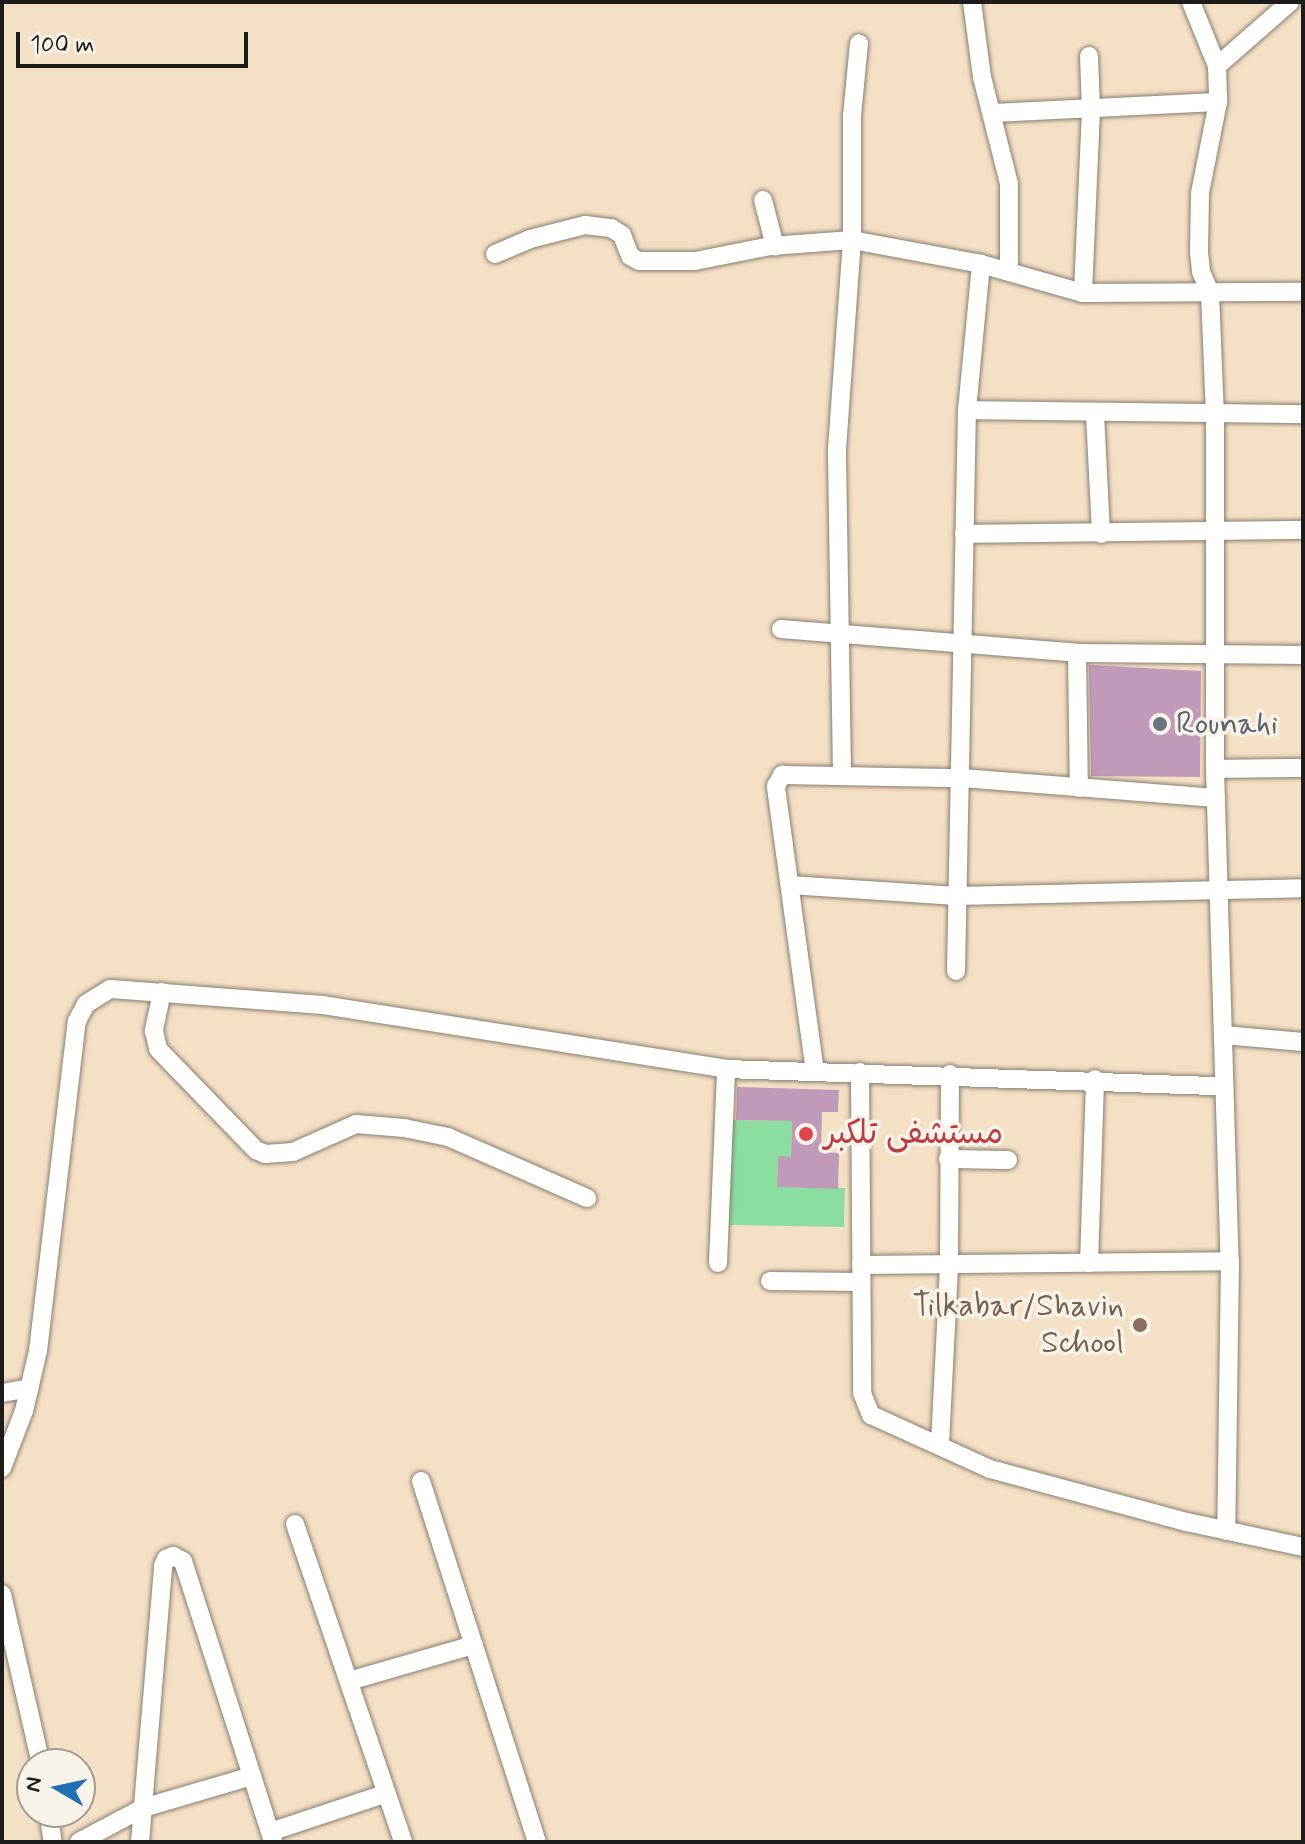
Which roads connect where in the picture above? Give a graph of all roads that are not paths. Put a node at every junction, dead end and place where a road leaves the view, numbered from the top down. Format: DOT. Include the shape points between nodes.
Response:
graph roads {
  1 [pos="972,2"];
  2 [pos="1191,2"];
  3 [pos="1290,2"];
  4 [pos="859,43"];
  5 [pos="1089,56"];
  6 [pos="1217,66"];
  7 [pos="1218,102"];
  8 [pos="1091,110"];
  9 [pos="992,113"];
  10 [pos="763,200"];
  11 [pos="852,240"];
  12 [pos="775,246"];
  13 [pos="495,254"];
  14 [pos="981,264"];
  15 [pos="1009,271"];
  16 [pos="1210,292"];
  17 [pos="1303,292"];
  18 [pos="1083,293"];
  19 [pos="967,410"];
  20 [pos="1095,414"];
  21 [pos="1303,414"];
  22 [pos="1215,416"];
  23 [pos="1216,530"];
  24 [pos="1303,530"];
  25 [pos="964,534"];
  26 [pos="1101,534"];
  27 [pos="781,629"];
  28 [pos="839,637"];
  29 [pos="961,645"];
  30 [pos="1077,653"];
  31 [pos="1303,655"];
  32 [pos="1215,656"];
  33 [pos="1303,768"];
  34 [pos="1215,769"];
  35 [pos="842,774"];
  36 [pos="962,778"];
  37 [pos="1079,788"];
  38 [pos="1216,798"];
  39 [pos="790,885"];
  40 [pos="1219,887"];
  41 [pos="1303,888"];
  42 [pos="957,896"];
  43 [pos="956,971"];
  44 [pos="162,992"];
  45 [pos="1224,1035"];
  46 [pos="1303,1042"];
  47 [pos="726,1069"];
  48 [pos="815,1072"];
  49 [pos="860,1072"];
  50 [pos="950,1074"];
  51 [pos="1095,1079"];
  52 [pos="1224,1086"];
  53 [pos="948,1159"];
  54 [pos="1008,1160"];
  55 [pos="587,1198"];
  56 [pos="1230,1261"];
  57 [pos="718,1263"];
  58 [pos="1089,1263"];
  59 [pos="949,1264"];
  60 [pos="861,1274"];
  61 [pos="770,1281"];
  62 [pos="30,1388"];
  63 [pos="2,1393"];
  64 [pos="940,1444"];
  65 [pos="2,1468"];
  66 [pos="421,1481"];
  67 [pos="295,1524"];
  68 [pos="1226,1531"];
  69 [pos="1303,1547"];
  70 [pos="2,1594"];
  71 [pos="474,1645"];
  72 [pos="349,1681"];
  73 [pos="37,1748"];
  74 [pos="252,1776"];
  75 [pos="387,1793"];
  76 [pos="143,1808"];
  77 [pos="272,1837"];
  78 [pos="142,1838"];
  79 [pos="79,1842"];
  80 [pos="403,1842"];
  81 [pos="537,1842"];
  1 -- 9 [label="street"];
  2 -- 6 [label="street"];
  3 -- 6 [label="street"];
  4 -- 11 [label="street" via="852,116"];
  5 -- 8 [label="street"];
  6 -- 7 [label="street"];
  7 -- 8 [label="street"];
  7 -- 16 [label="street" via="1200,193 1201,272"];
  8 -- 9 [label="street"];
  8 -- 18 [label="street"];
  9 -- 15 [label="street" via="1009,184"];
  10 -- 12 [label="street"];
  11 -- 12 [label="street"];
  11 -- 14 [label="street"];
  11 -- 28 [label="street" via="837,449"];
  12 -- 13 [label="street" via="695,261 639,261 630,256 622,235 585,225"];
  14 -- 15 [label="street"];
  14 -- 19 [label="street"];
  15 -- 18 [label="street"];
  16 -- 17 [label="street"];
  16 -- 18 [label="street"];
  16 -- 22 [label="street"];
  19 -- 20 [label="street"];
  19 -- 25 [label="street"];
  20 -- 22 [label="street"];
  20 -- 26 [label="street"];
  21 -- 22 [label="street"];
  22 -- 23 [label="street"];
  23 -- 24 [label="street"];
  23 -- 26 [label="street"];
  23 -- 32 [label="street"];
  25 -- 26 [label="street"];
  25 -- 29 [label="street"];
  27 -- 28 [label="street"];
  28 -- 29 [label="street"];
  28 -- 35 [label="street"];
  29 -- 30 [label="street"];
  29 -- 36 [label="street"];
  30 -- 32 [label="street"];
  30 -- 37 [label="street"];
  31 -- 32 [label="street"];
  32 -- 34 [label="street"];
  33 -- 34 [label="street"];
  34 -- 38 [label="street"];
  35 -- 36 [label="street"];
  35 -- 39 [label="street" via="789,773 777,782"];
  36 -- 37 [label="street"];
  36 -- 42 [label="street"];
  37 -- 38 [label="street"];
  38 -- 40 [label="street"];
  39 -- 42 [label="street"];
  39 -- 48 [label="street"];
  40 -- 41 [label="street"];
  40 -- 42 [label="street"];
  40 -- 45 [label="street"];
  42 -- 43 [label="street"];
  44 -- 47 [label="street" via="323,1005"];
  44 -- 55 [label="street" via="154,1031 158,1049 256,1150 293,1152 356,1124 404,1128 448,1137"];
  44 -- 62 [label="street" via="110,989 86,1004 77,1021"];
  45 -- 46 [label="street"];
  45 -- 52 [label="street"];
  47 -- 48 [label="street"];
  47 -- 57 [label="street"];
  48 -- 49 [label="street"];
  49 -- 50 [label="street"];
  49 -- 60 [label="street"];
  50 -- 51 [label="street"];
  50 -- 53 [label="street"];
  51 -- 52 [label="street"];
  51 -- 58 [label="street"];
  52 -- 56 [label="street"];
  53 -- 54 [label="street"];
  53 -- 59 [label="street"];
  56 -- 58 [label="street"];
  56 -- 68 [label="street"];
  58 -- 59 [label="street"];
  59 -- 60 [label="street"];
  59 -- 64 [label="street"];
  60 -- 61 [label="street"];
  60 -- 64 [label="street" via="865,1406 884,1422"];
  62 -- 63 [label="street"];
  62 -- 65 [label="street"];
  64 -- 68 [label="street" via="990,1469"];
  66 -- 71 [label="street"];
  67 -- 72 [label="street"];
  68 -- 69 [label="street"];
  70 -- 73 [label="street"];
  71 -- 72 [label="street"];
  71 -- 81 [label="street"];
  72 -- 75 [label="street"];
  74 -- 76 [label="street"];
  74 -- 76 [label="street" via="183,1561 173,1556 163,1566"];
  74 -- 77 [label="street"];
  75 -- 77 [label="street"];
  75 -- 80 [label="street"];
  76 -- 78 [label="street"];
  76 -- 79 [label="street"];
}
